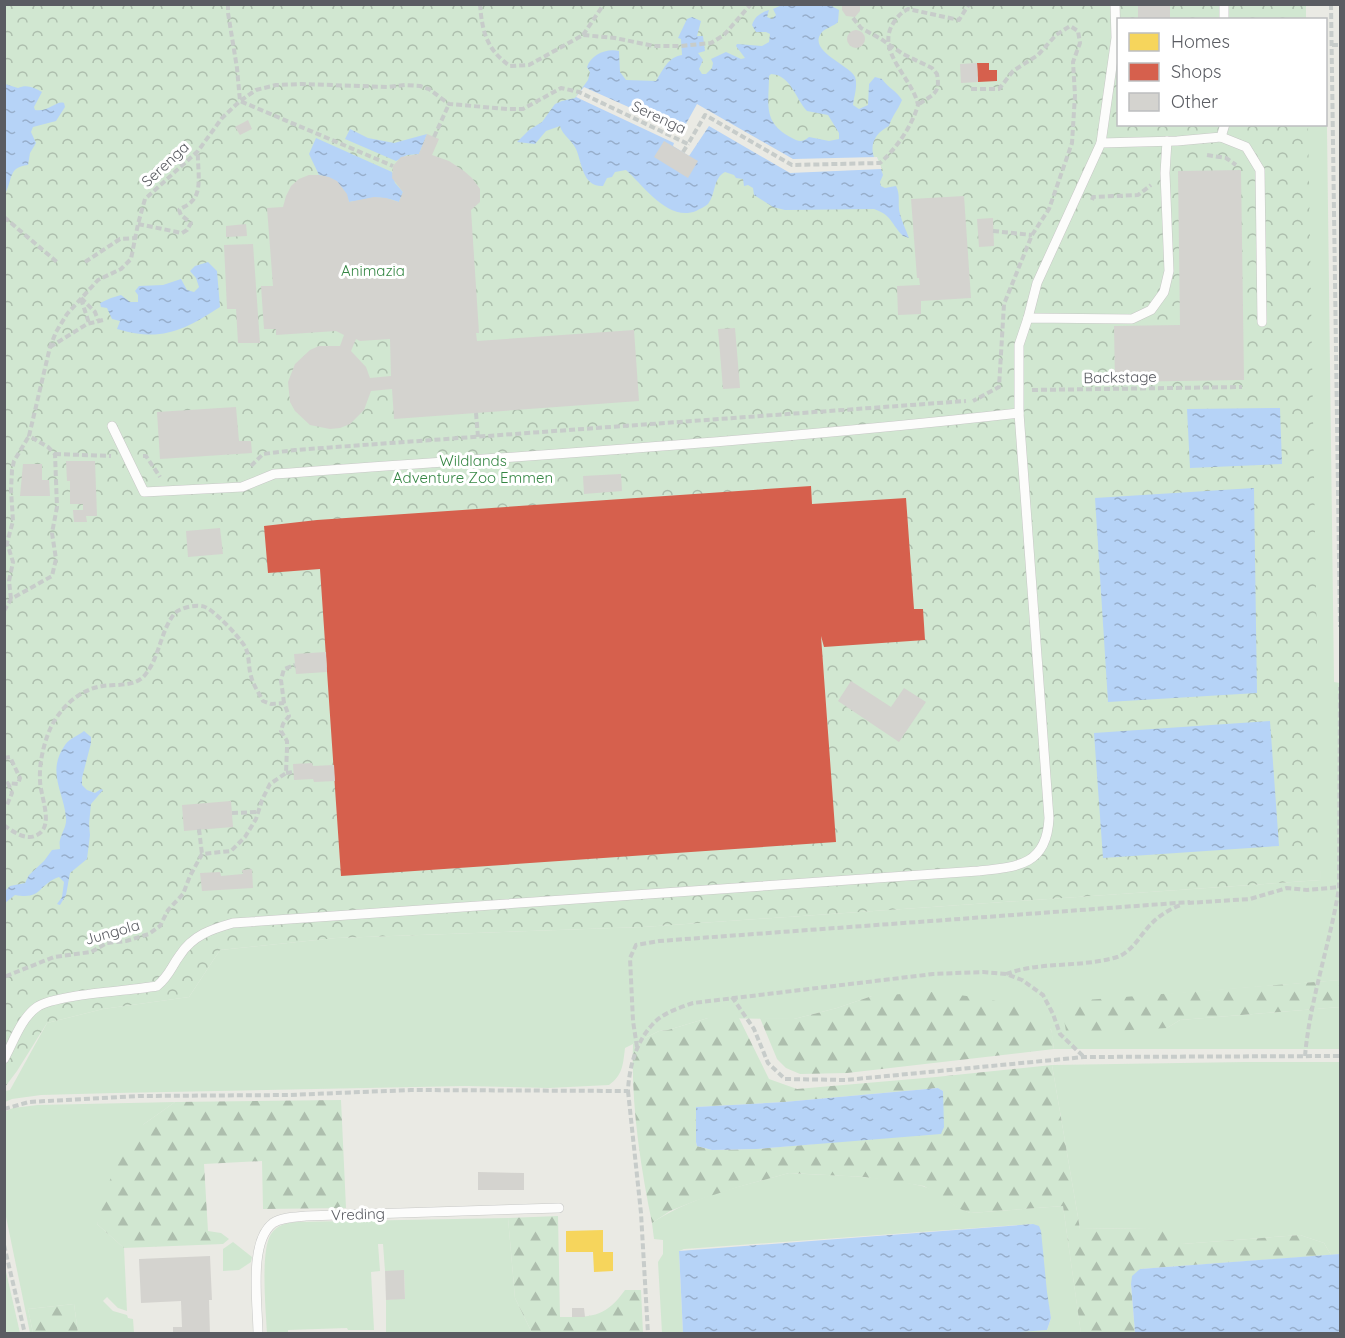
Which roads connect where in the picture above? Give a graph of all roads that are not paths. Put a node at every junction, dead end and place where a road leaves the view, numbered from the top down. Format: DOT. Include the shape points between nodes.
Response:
graph roads {
  1 [pos="1115,4"];
  2 [pos="1224,126"];
  3 [pos="1221,137"];
  4 [pos="1167,141"];
  5 [pos="1101,142"];
  6 [pos="1028,318"];
  7 [pos="1262,322"];
  8 [pos="1019,412"];
  9 [pos="112,426"];
  10 [pos="4,1059"];
  11 [pos="559,1208"];
  12 [pos="258,1334"];
  1 -- 5 [label="lane" via="1116,38"];
  2 -- 3 [label="lane"];
  3 -- 4 [label="lane"];
  3 -- 7 [label="lane" via="1246,147 1260,170"];
  4 -- 5 [label="lane"];
  4 -- 6 [label="lane" via="1169,271 1164,292 1151,310 1132,319"];
  5 -- 6 [label="lane" via="1037,283"];
  6 -- 8 [label="lane" via="1019,345"];
  8 -- 9 [label="lane" via="664,446 274,474 242,487 144,492"];
  8 -- 10 [label="lane" via="1049,818 1048,836 1039,852 1026,862 978,871 233,923 202,933 157,986 54,1000 37,1007 26,1018"];
  11 -- 12 [label="lane, Vreding" via="306,1216 273,1223 263,1236 257,1258"];
}
